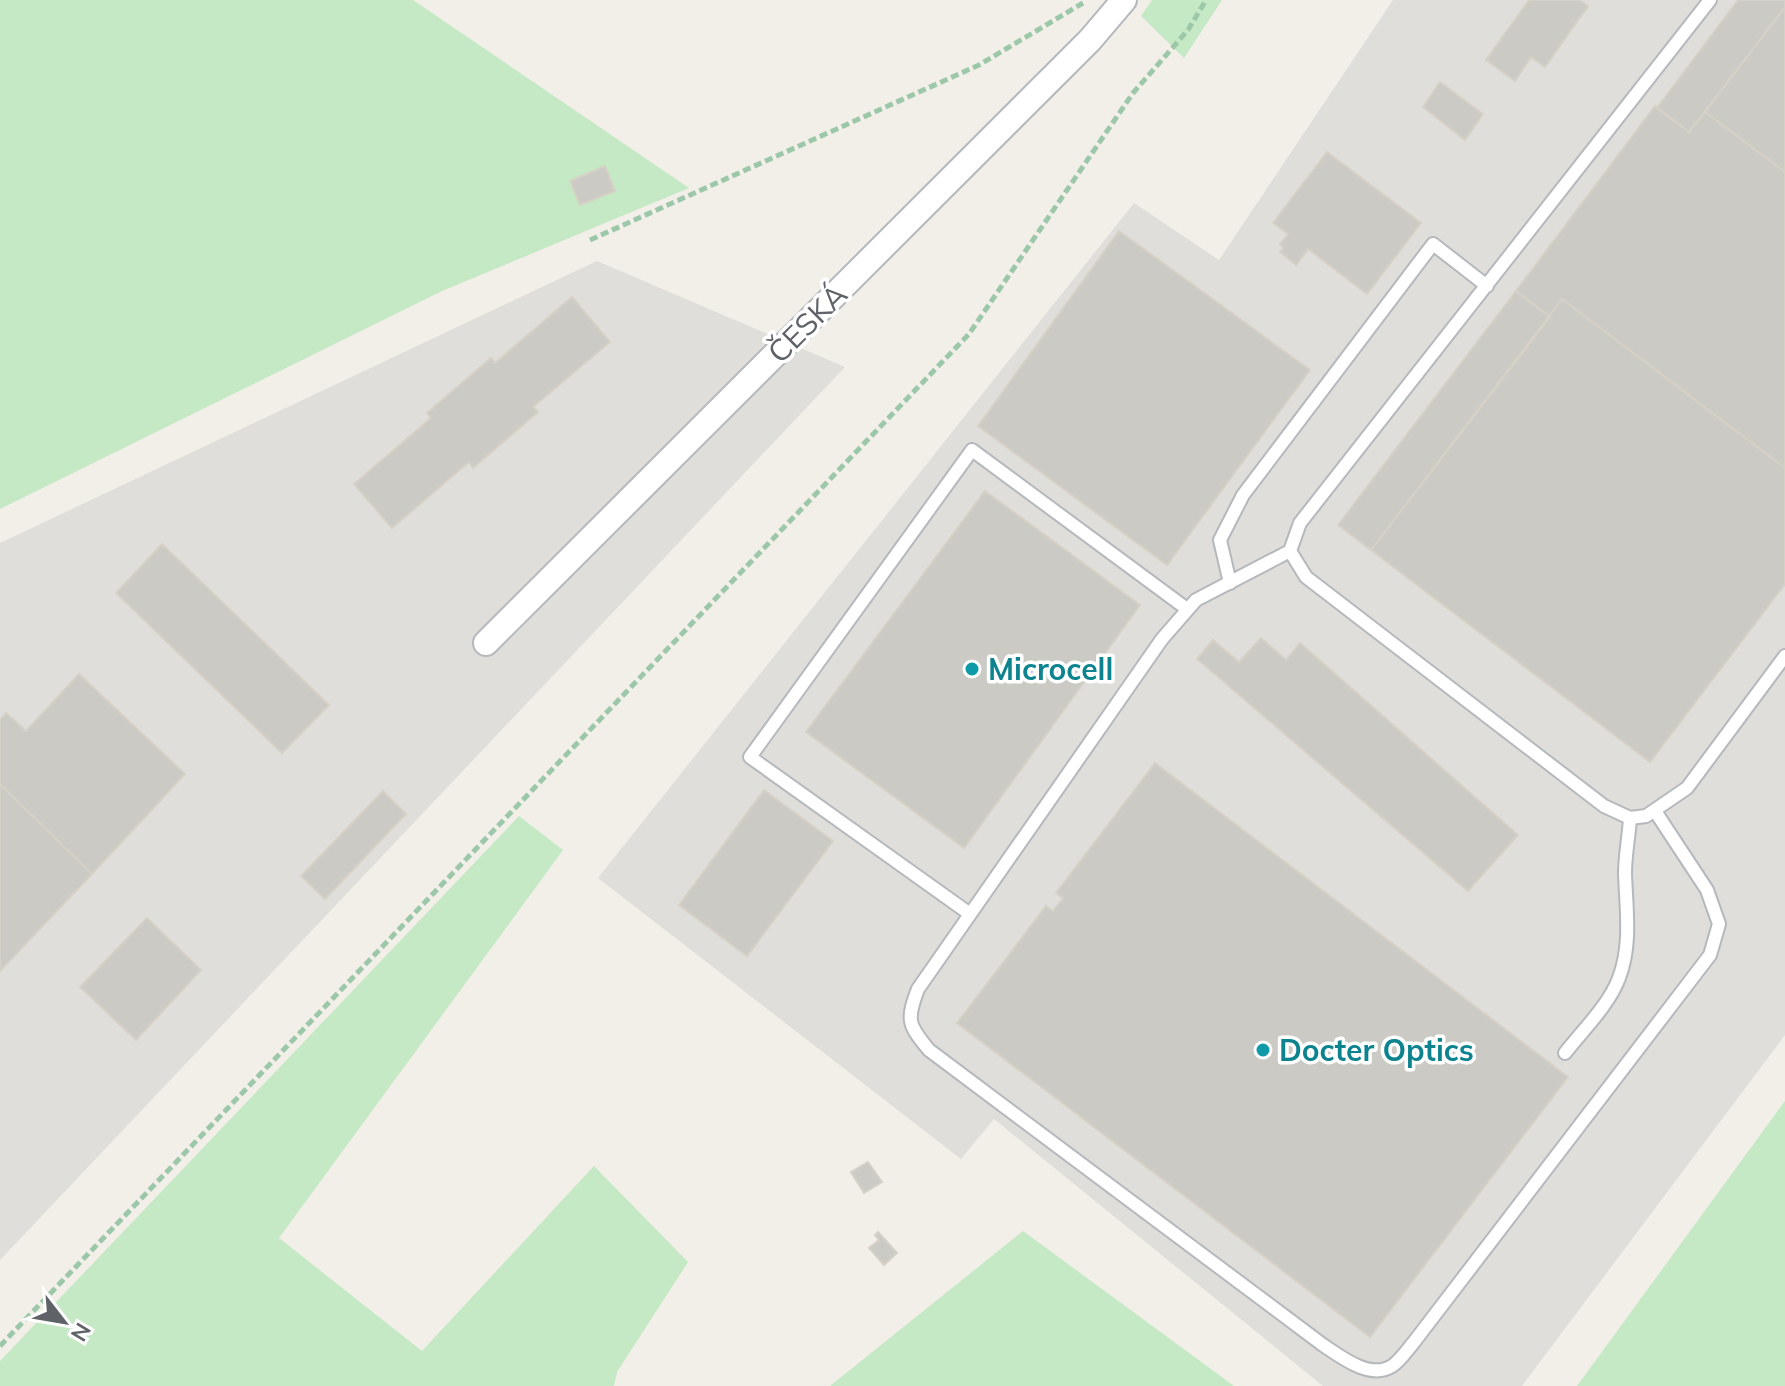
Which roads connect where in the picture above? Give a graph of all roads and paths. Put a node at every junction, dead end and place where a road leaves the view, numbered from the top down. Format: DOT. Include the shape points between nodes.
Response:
graph roads {
  1 [pos="1087,0"];
  2 [pos="1124,0"];
  3 [pos="1206,0"];
  4 [pos="1710,0"];
  5 [pos="590,240"];
  6 [pos="1487,286"];
  7 [pos="1290,551"];
  8 [pos="1230,583"];
  9 [pos="1187,609"];
  10 [pos="486,643"];
  11 [pos="1785,656"];
  12 [pos="1655,811"];
  13 [pos="1630,818"];
  14 [pos="970,914"];
  15 [pos="1565,1053"];
  16 [pos="0,1346"];
  1 -- 5 [label="path" via="979,65"];
  2 -- 10 [label="street, ČESKÁ" via="1090,40"];
  3 -- 16 [label="path" via="1188,30 1133,93 969,334"];
  4 -- 6 [label="lane"];
  6 -- 7 [label="lane" via="1300,523"];
  6 -- 8 [label="lane" via="1433,244 1243,495 1220,540"];
  7 -- 8 [label="lane"];
  7 -- 13 [label="lane" via="1306,577 1604,806"];
  8 -- 9 [label="lane"];
  9 -- 14 [label="lane"];
  9 -- 14 [label="lane" via="972,450 750,757"];
  11 -- 12 [label="lane" via="1687,788"];
  12 -- 13 [label="lane"];
  12 -- 14 [label="lane" via="1707,890 1719,924 1710,955 1414,1342 1392,1366 1375,1370 1352,1364 1323,1345 929,1050 912,1030 909,1013 918,989"];
  13 -- 15 [label="lane" via="1626,956 1608,998"];
}
